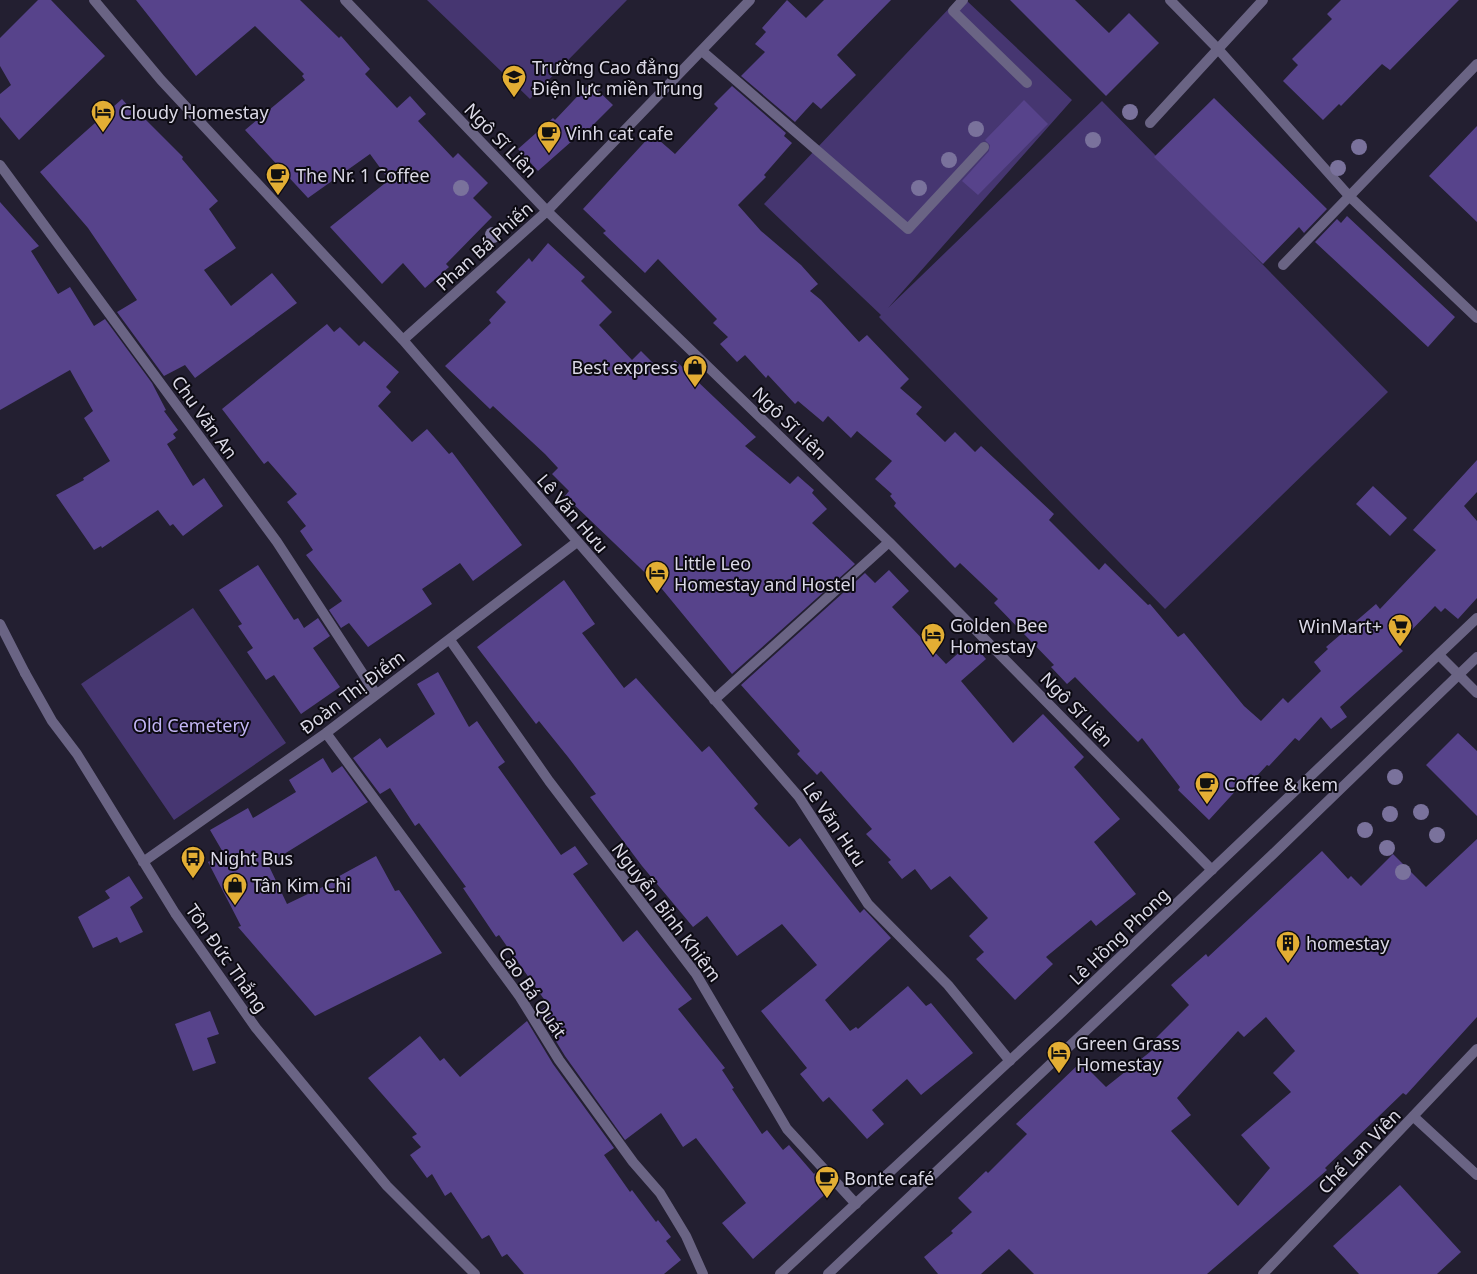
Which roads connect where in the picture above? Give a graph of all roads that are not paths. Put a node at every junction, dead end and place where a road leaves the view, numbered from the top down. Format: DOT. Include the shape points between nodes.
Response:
graph roads {
  1 [pos="94,0"];
  2 [pos="345,0"];
  3 [pos="750,0"];
  4 [pos="963,0"];
  5 [pos="1170,0"];
  6 [pos="1263,0"];
  7 [pos="1218,49"];
  8 [pos="702,51"];
  9 [pos="1477,64"];
  10 [pos="1027,83"];
  11 [pos="1150,123"];
  12 [pos="984,147"];
  13 [pos="0,165"];
  14 [pos="1350,197"];
  15 [pos="547,211"];
  16 [pos="1282,265"];
  17 [pos="1477,318"];
  18 [pos="403,340"];
  19 [pos="577,542"];
  20 [pos="889,542"];
  21 [pos="1477,618"];
  22 [pos="0,624"];
  23 [pos="450,640"];
  24 [pos="1439,655"];
  25 [pos="1477,657"];
  26 [pos="1458,675"];
  27 [pos="376,694"];
  28 [pos="1477,694"];
  29 [pos="714,700"];
  30 [pos="326,733"];
  31 [pos="143,862"];
  32 [pos="1212,870"];
  33 [pos="1477,1049"];
  34 [pos="1010,1061"];
  35 [pos="1414,1117"];
  36 [pos="1477,1176"];
  37 [pos="856,1204"];
  38 [pos="475,1274"];
  39 [pos="703,1274"];
  40 [pos="780,1274"];
  41 [pos="828,1274"];
  42 [pos="1262,1274"];
  1 -- 18 [label="street, Lê Văn Hưu" via="161,80"];
  2 -- 15 [label="street, Ngô Sĩ Liên"];
  3 -- 8 [label="street, Phan Bá Phiến"];
  4 -- 10 [label="street" via="953,11"];
  5 -- 7 [label="street"];
  6 -- 7 [label="street"];
  7 -- 11 [label="street"];
  7 -- 14 [label="street"];
  8 -- 12 [label="street" via="908,229"];
  8 -- 15 [label="street, Phan Bá Phiến"];
  9 -- 14 [label="street"];
  13 -- 27 [label="street, Chu Văn An" via="277,542"];
  14 -- 16 [label="street"];
  14 -- 17 [label="street"];
  15 -- 18 [label="street, Phan Bá Phiến"];
  15 -- 20 [label="street, Ngô Sĩ Liên"];
  18 -- 19 [label="street, Lê Văn Hưu"];
  19 -- 23 [label="street, Đoàn Thị Điểm"];
  19 -- 29 [label="street, Lê Văn Hưu"];
  20 -- 29 [label="street"];
  20 -- 32 [label="street, Ngô Sĩ Liên"];
  21 -- 24 [label="street, Lê Hồng Phong"];
  22 -- 31 [label="street, Tôn Đức Thắng" via="52,721 77,754"];
  23 -- 27 [label="street, Đoàn Thị Điểm"];
  23 -- 37 [label="street, Nguyễn Bỉnh Khiêm" via="538,767 696,974 787,1129"];
  24 -- 26 [label="street"];
  24 -- 32 [label="street, Lê Hồng Phong"];
  25 -- 26 [label="street"];
  26 -- 28 [label="street"];
  26 -- 41 [label="street"];
  27 -- 30 [label="street, Đoàn Thị Điểm"];
  29 -- 34 [label="street, Lê Văn Hưu" via="799,797 868,904 948,985"];
  30 -- 31 [label="street, Đoàn Thị Điểm"];
  30 -- 39 [label="street, Cao Bá Quát" via="520,997 559,1060 632,1162 660,1193 686,1236"];
  31 -- 38 [label="street, Tôn Đức Thắng" via="256,1028 387,1186"];
  32 -- 34 [label="street, Lê Hồng Phong"];
  33 -- 35 [label="street, Chế Lan Viên"];
  34 -- 37 [label="street, Lê Hồng Phong"];
  35 -- 36 [label="street"];
  35 -- 42 [label="street, Chế Lan Viên"];
  37 -- 40 [label="street, Lê Hồng Phong"];
}
